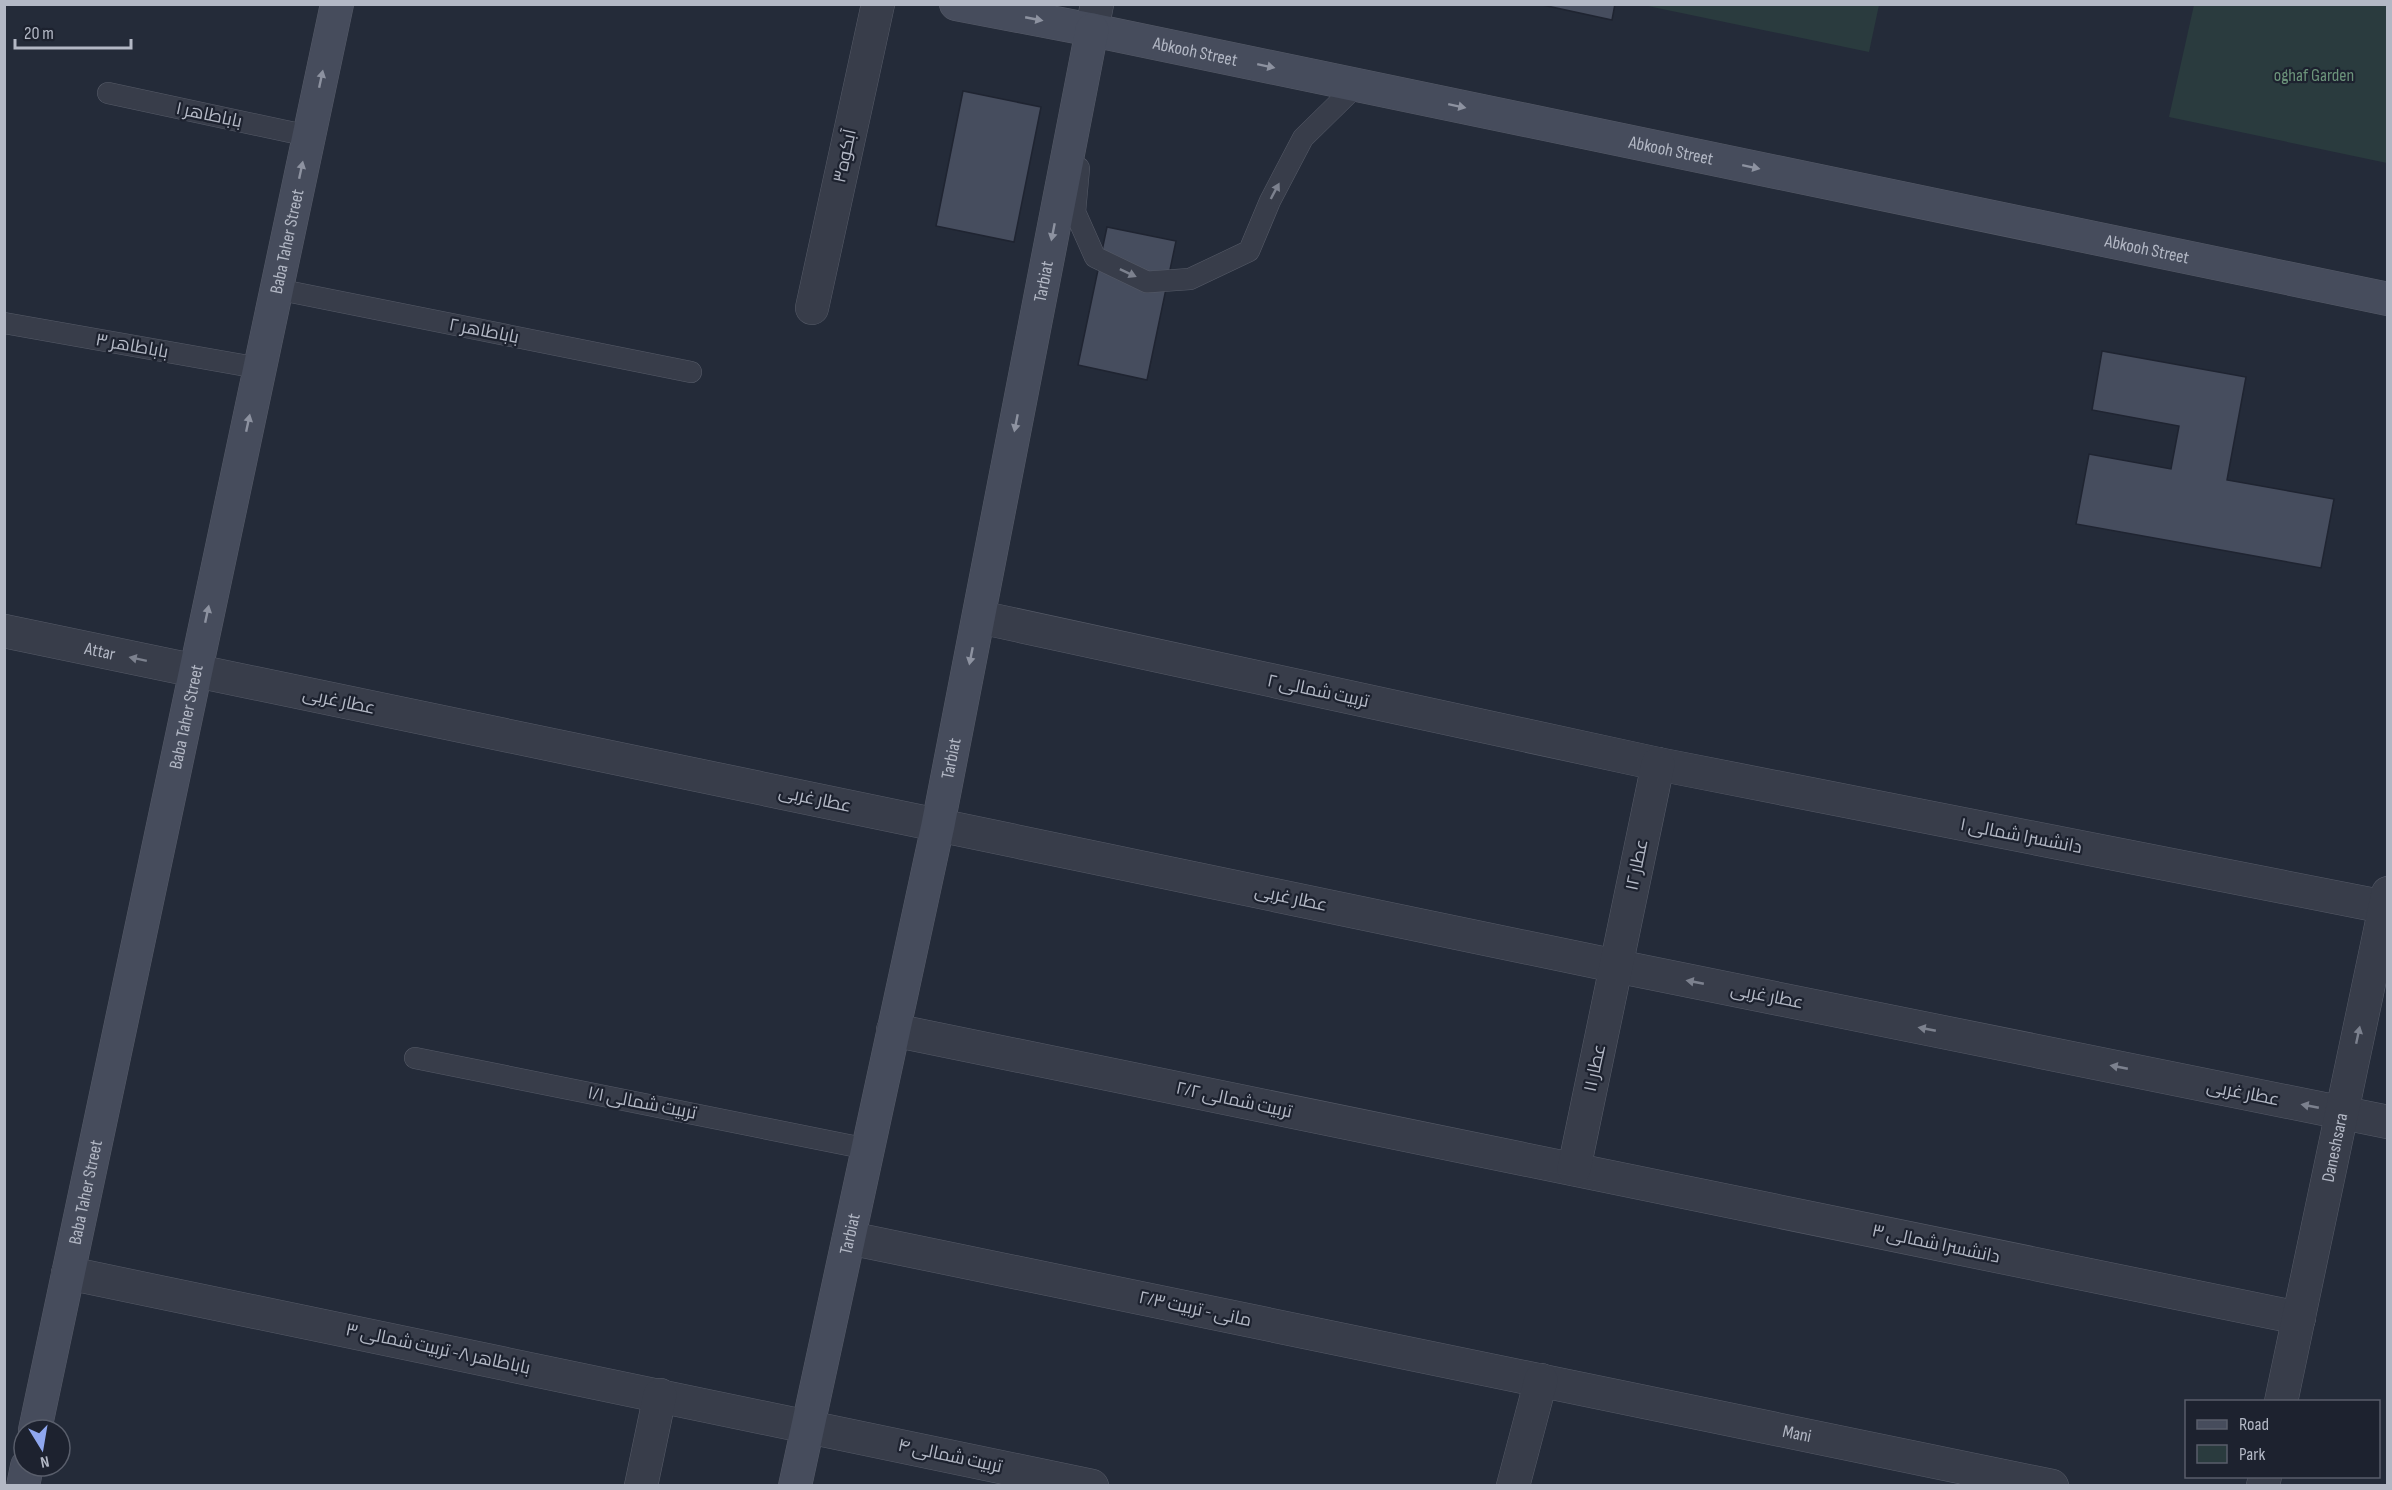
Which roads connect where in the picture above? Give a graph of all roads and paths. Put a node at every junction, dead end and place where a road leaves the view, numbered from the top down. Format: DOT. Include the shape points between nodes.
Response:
graph roads {
  1 [pos="337,4"];
  2 [pos="878,4"];
  3 [pos="956,4"];
  4 [pos="1094,17"];
  5 [pos="1357,85"];
  6 [pos="108,93"];
  7 [pos="309,136"];
  8 [pos="276,289"];
  9 [pos="2388,299"];
  10 [pos="812,308"];
  11 [pos="4,323"];
  12 [pos="259,368"];
  13 [pos="692,372"];
  14 [pos="979,617"];
  15 [pos="4,631"];
  16 [pos="195,671"];
  17 [pos="1658,764"];
  18 [pos="938,825"];
  19 [pos="2386,900"];
  20 [pos="1616,966"];
  21 [pos="893,1030"];
  22 [pos="415,1058"];
  23 [pos="2341,1112"];
  24 [pos="2388,1122"];
  25 [pos="868,1149"];
  26 [pos="1574,1169"];
  27 [pos="849,1238"];
  28 [pos="68,1273"];
  29 [pos="2299,1318"];
  30 [pos="1541,1380"];
  31 [pos="660,1395"];
  32 [pos="2281,1400"];
  33 [pos="38,1418"];
  34 [pos="807,1426"];
  35 [pos="642,1485"];
  36 [pos="795,1485"];
  37 [pos="1092,1485"];
  38 [pos="1513,1485"];
  39 [pos="2052,1485"];
  7 -- 1 [label="street, Baba Taher Street, one-way"];
  2 -- 10 [label="street, آبکوه۳"];
  3 -- 4 [label="street, Abkooh Street, one-way"];
  4 -- 5 [label="street, Abkooh Street, one-way"];
  4 -- 5 [label="lane, one-way" via="1075,212 1095,257 1147,282 1190,279 1249,251 1303,138"];
  4 -- 14 [label="street, Tarbiat, one-way"];
  5 -- 9 [label="street, Abkooh Street, one-way"];
  6 -- 7 [label="lane, باباطاهر ۱"];
  8 -- 7 [label="street, Baba Taher Street, one-way"];
  8 -- 12 [label="street, Baba Taher Street"];
  8 -- 13 [label="lane, باباطاهر ۲"];
  11 -- 12 [label="lane, باباطاهر ۳"];
  16 -- 12 [label="street, Baba Taher Street, one-way"];
  14 -- 17 [label="street, تربیت شمالی ۲"];
  14 -- 18 [label="street, Tarbiat, one-way"];
  16 -- 15 [label="street, Attar, one-way"];
  16 -- 18 [label="street, عطار غربی"];
  16 -- 28 [label="street, Baba Taher Street"];
  17 -- 19 [label="street, دانشسرا شمالی ۱"];
  17 -- 20 [label="street, عطار ۱۲"];
  18 -- 20 [label="street, عطار غربی"];
  18 -- 21 [label="street, Tarbiat"];
  23 -- 19 [label="street, Daneshsara, one-way"];
  23 -- 20 [label="street, عطار غربی, one-way"];
  20 -- 26 [label="street, عطار ۱۱"];
  21 -- 25 [label="street, Tarbiat"];
  21 -- 26 [label="street, تربیت شمالی ۲/۲"];
  22 -- 25 [label="lane, تربیت شمالی ۱/۱"];
  23 -- 24 [label="street, عطار غربی"];
  23 -- 29 [label="street, Daneshsara"];
  25 -- 27 [label="street, Tarbiat"];
  26 -- 29 [label="street, دانشسرا شمالی ۳"];
  27 -- 30 [label="street, مانی - تربیت ۲/۳"];
  27 -- 34 [label="street, Tarbiat"];
  28 -- 31 [label="street, باباطاهر ۸- تربیت شمالی ۳"];
  28 -- 33 [label="street, Baba Taher Street"];
  29 -- 32 [label="street, Daneshsara"];
  30 -- 38 [label="street"];
  30 -- 39 [label="street, Mani"];
  31 -- 34 [label="street, باباطاهر ۸- تربیت شمالی ۳"];
  31 -- 35 [label="street"];
  34 -- 36 [label="street, Tarbiat"];
  34 -- 37 [label="street, تربیت شمالی ۴"];
}
